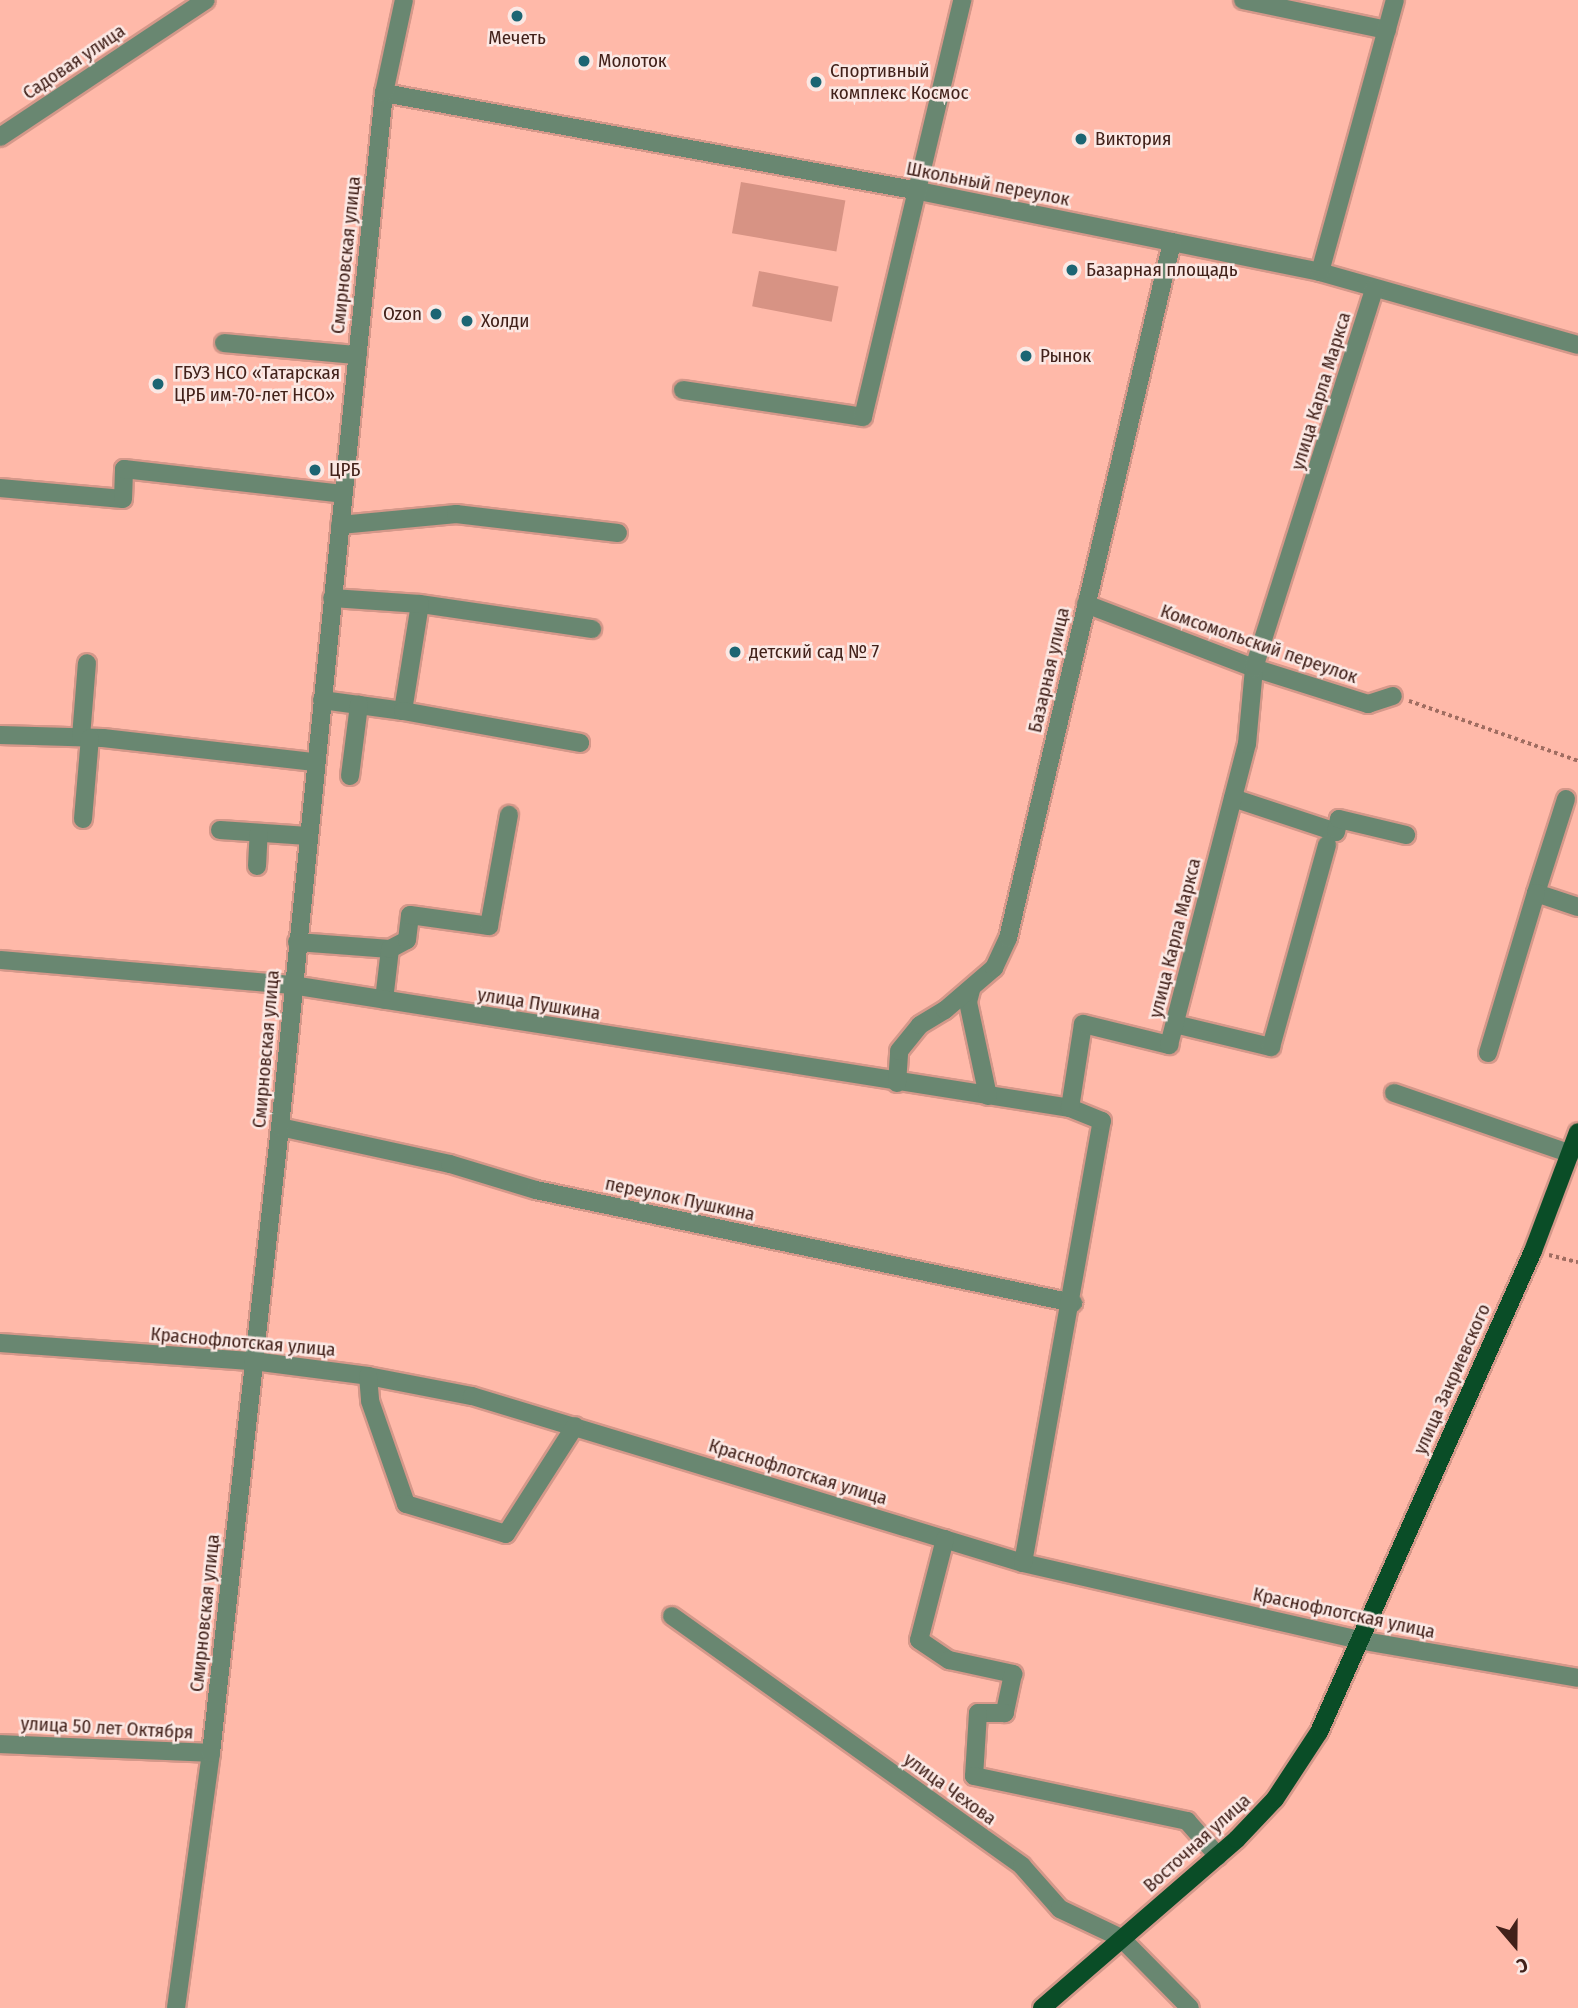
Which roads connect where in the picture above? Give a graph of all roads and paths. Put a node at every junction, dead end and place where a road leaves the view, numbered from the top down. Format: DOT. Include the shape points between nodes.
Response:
graph roads {
  1 [pos="206,0"];
  2 [pos="404,0"];
  3 [pos="962,0"];
  4 [pos="1243,0"];
  5 [pos="1395,0"];
  6 [pos="1387,30"];
  7 [pos="384,93"];
  8 [pos="0,137"];
  9 [pos="919,191"];
  10 [pos="1172,242"];
  11 [pos="1320,272"];
  12 [pos="1374,289"];
  13 [pos="224,343"];
  14 [pos="1578,345"];
  15 [pos="357,355"];
  16 [pos="683,390"];
  17 [pos="0,488"];
  18 [pos="343,495"];
  19 [pos="340,525"];
  20 [pos="618,533"];
  21 [pos="332,598"];
  22 [pos="419,604"];
  23 [pos="1086,604"];
  24 [pos="592,629"];
  25 [pos="87,663"];
  26 [pos="1254,668"];
  27 [pos="1394,696"];
  28 [pos="322,700"];
  29 [pos="359,705"];
  30 [pos="403,711"];
  31 [pos="0,734"];
  32 [pos="86,737"];
  33 [pos="580,743"];
  34 [pos="1578,761"];
  35 [pos="315,762"];
  36 [pos="350,776"];
  37 [pos="1233,798"];
  38 [pos="1566,799"];
  39 [pos="509,815"];
  40 [pos="83,818"];
  41 [pos="220,830"];
  42 [pos="259,833"];
  43 [pos="1406,835"];
  44 [pos="308,836"];
  45 [pos="1327,845"];
  46 [pos="257,866"];
  47 [pos="1536,892"];
  48 [pos="1578,907"];
  49 [pos="297,942"];
  50 [pos="390,948"];
  51 [pos="0,960"];
  52 [pos="292,985"];
  53 [pos="971,990"];
  54 [pos="384,1000"];
  55 [pos="1175,1024"];
  56 [pos="1488,1053"];
  57 [pos="897,1083"];
  58 [pos="1394,1093"];
  59 [pos="988,1096"];
  60 [pos="1070,1108"];
  61 [pos="280,1127"];
  62 [pos="1578,1132"];
  63 [pos="1571,1154"];
  64 [pos="1533,1251"];
  65 [pos="1578,1262"];
  66 [pos="1073,1303"];
  67 [pos="0,1343"];
  68 [pos="253,1361"];
  69 [pos="368,1376"];
  70 [pos="575,1426"];
  71 [pos="945,1539"];
  72 [pos="1023,1563"];
  73 [pos="672,1616"];
  74 [pos="1358,1640"];
  75 [pos="1578,1678"];
  76 [pos="0,1744"];
  77 [pos="211,1753"];
  78 [pos="1218,1856"];
  79 [pos="1121,1938"];
  80 [pos="176,2008"];
  81 [pos="1042,2008"];
  82 [pos="1190,2008"];
  1 -- 8 [label="street, Садовая улица"];
  2 -- 7 [label="street, Смирновская улица"];
  3 -- 9 [label="street"];
  4 -- 6 [label="street"];
  5 -- 6 [label="street"];
  6 -- 11 [label="street"];
  7 -- 9 [label="street, Школьный переулок"];
  7 -- 15 [label="street, Смирновская улица"];
  9 -- 10 [label="street, Школьный переулок"];
  9 -- 16 [label="street" via="863,417"];
  10 -- 11 [label="street, Школьный переулок"];
  10 -- 23 [label="street, Базарная улица"];
  11 -- 12 [label="street, Школьный переулок"];
  12 -- 14 [label="street, Школьный переулок"];
  12 -- 26 [label="street, улица Карла Маркса"];
  13 -- 15 [label="street"];
  15 -- 18 [label="street, Смирновская улица"];
  17 -- 18 [label="street" via="123,499 124,469"];
  18 -- 19 [label="street, Смирновская улица"];
  19 -- 20 [label="street" via="456,514"];
  19 -- 21 [label="street, Смирновская улица"];
  21 -- 22 [label="street"];
  21 -- 28 [label="street, Смирновская улица"];
  22 -- 24 [label="street"];
  22 -- 30 [label="street"];
  23 -- 26 [label="street, Комсомольский переулок"];
  23 -- 53 [label="street, Базарная улица" via="1008,938 994,968"];
  25 -- 32 [label="street"];
  26 -- 27 [label="street, Комсомольский переулок" via="1368,704"];
  26 -- 37 [label="street, улица Карла Маркса" via="1247,744"];
  27 -- 34 [label="path"];
  28 -- 29 [label="street"];
  28 -- 35 [label="street, Смирновская улица"];
  29 -- 30 [label="street"];
  29 -- 36 [label="street"];
  30 -- 33 [label="street"];
  31 -- 32 [label="street"];
  32 -- 35 [label="street"];
  32 -- 40 [label="street"];
  35 -- 44 [label="street, Смирновская улица"];
  37 -- 43 [label="street" via="1336,832 1339,819"];
  37 -- 55 [label="street, улица Карла Маркса"];
  38 -- 47 [label="street"];
  39 -- 50 [label="street" via="489,926 411,915 407,940"];
  41 -- 42 [label="street"];
  42 -- 44 [label="street"];
  42 -- 46 [label="street"];
  44 -- 49 [label="street, Смирновская улица"];
  45 -- 55 [label="street" via="1271,1047"];
  47 -- 48 [label="street"];
  47 -- 56 [label="street"];
  49 -- 50 [label="street"];
  49 -- 52 [label="street, Смирновская улица"];
  50 -- 54 [label="street"];
  51 -- 52 [label="street, улица Пушкина"];
  52 -- 54 [label="street, улица Пушкина"];
  52 -- 61 [label="street, Смирновская улица"];
  53 -- 57 [label="street, Базарная улица" via="920,1025 899,1051"];
  53 -- 59 [label="street" via="968,1002"];
  54 -- 57 [label="street, улица Пушкина"];
  55 -- 60 [label="street, улица Карла Маркса" via="1169,1045 1083,1024"];
  57 -- 59 [label="street, улица Пушкина"];
  58 -- 63 [label="street"];
  59 -- 60 [label="street, улица Пушкина"];
  60 -- 66 [label="street" via="1102,1121"];
  61 -- 66 [label="street, переулок Пушкина" via="450,1164 536,1190"];
  61 -- 68 [label="street, Смирновская улица"];
  62 -- 63 [label="main road, улица Закриевского"];
  63 -- 64 [label="main road, улица Закриевского"];
  64 -- 65 [label="path"];
  64 -- 74 [label="main road, улица Закриевского"];
  66 -- 72 [label="street"];
  67 -- 68 [label="street, Краснофлотская улица"];
  68 -- 69 [label="street, Краснофлотская улица"];
  68 -- 77 [label="street, Смирновская улица"];
  69 -- 70 [label="street, Краснофлотская улица" via="472,1396"];
  69 -- 70 [label="street" via="370,1401 406,1504 506,1534"];
  70 -- 71 [label="street, Краснофлотская улица"];
  71 -- 72 [label="street, Краснофлотская улица"];
  71 -- 78 [label="street" via="919,1640 949,1660 1013,1674 1005,1713 978,1713 974,1776 1187,1821"];
  72 -- 74 [label="street, Краснофлотская улица"];
  73 -- 79 [label="street, улица Чехова" via="1022,1866 1060,1909"];
  74 -- 75 [label="street, Краснофлотская улица"];
  74 -- 78 [label="main road, Восточная улица" via="1319,1732 1275,1799"];
  76 -- 77 [label="street, улица 50 лет Октября"];
  77 -- 80 [label="street, Смирновская улица"];
  78 -- 79 [label="main road, Восточная улица"];
  79 -- 81 [label="main road, Восточная улица"];
  79 -- 82 [label="street, улица Чехова"];
}
